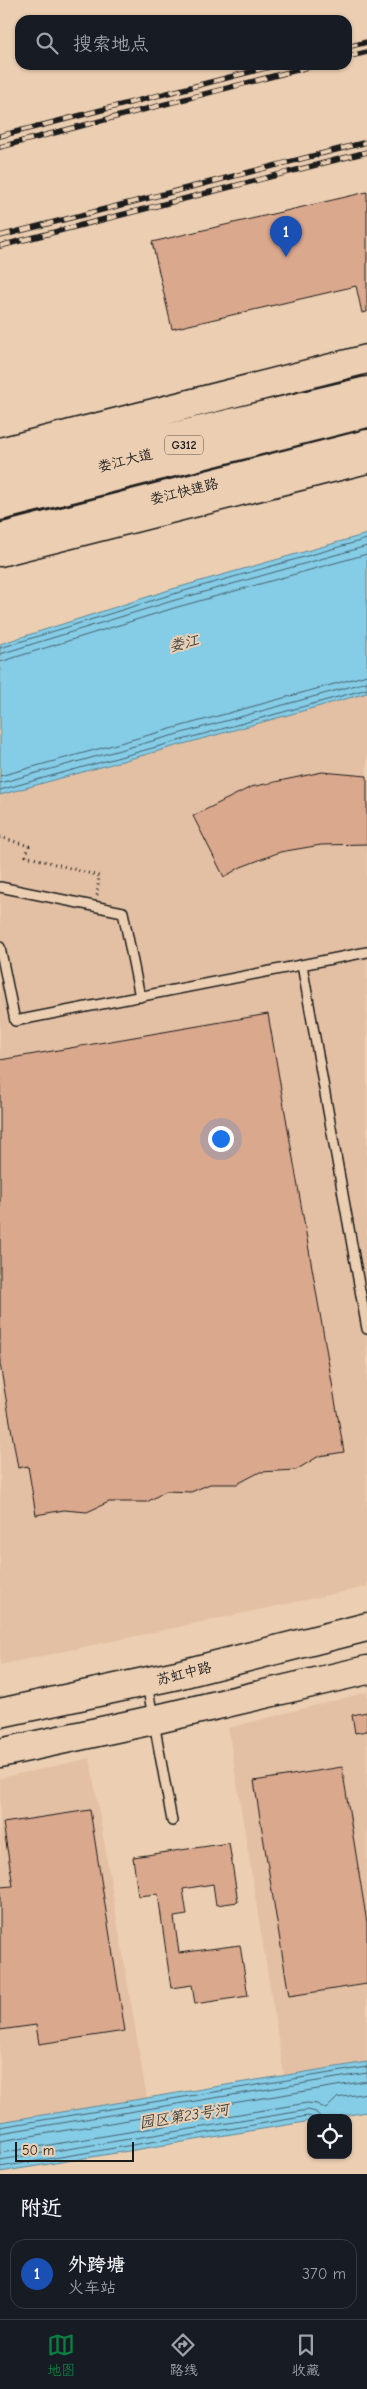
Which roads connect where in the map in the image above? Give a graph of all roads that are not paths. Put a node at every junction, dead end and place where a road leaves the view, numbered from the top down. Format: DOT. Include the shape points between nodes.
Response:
graph roads {
  1 [pos="367,359"];
  2 [pos="367,392"];
  3 [pos="367,398"];
  4 [pos="367,413"];
  5 [pos="367,444"];
  6 [pos="0,452"];
  7 [pos="367,459"];
  8 [pos="0,478"];
  9 [pos="0,492"];
  10 [pos="0,506"];
  11 [pos="0,538"];
  12 [pos="0,552"];
  13 [pos="0,887"];
  14 [pos="0,947"];
  15 [pos="367,952"];
  16 [pos="302,965"];
  17 [pos="140,997"];
  18 [pos="367,1329"];
  19 [pos="367,1627"];
  20 [pos="367,1670"];
  21 [pos="147,1682"];
  22 [pos="0,1713"];
  23 [pos="153,1720"];
  24 [pos="0,1753"];
  25 [pos="172,1822"];
  1 -- 6 [label="main road"];
  2 -- 8 [label="main road"];
  3 -- 9 [label="main road, 娄江大道 / G312"];
  4 -- 10 [label="main road, G312"];
  5 -- 11 [label="main road, 娄江快速路"];
  7 -- 12 [label="main road"];
  13 -- 17 [label="lane" via="123,912"];
  14 -- 17 [label="lane" via="15,1022"];
  15 -- 16 [label="lane"];
  16 -- 17 [label="lane"];
  16 -- 18 [label="lane"];
  19 -- 21 [label="main road, 苏虹中路"];
  20 -- 23 [label="main road"];
  21 -- 22 [label="main road, 苏虹中路"];
  21 -- 23 [label="lane"];
  23 -- 24 [label="main road"];
  23 -- 25 [label="lane"];
}
